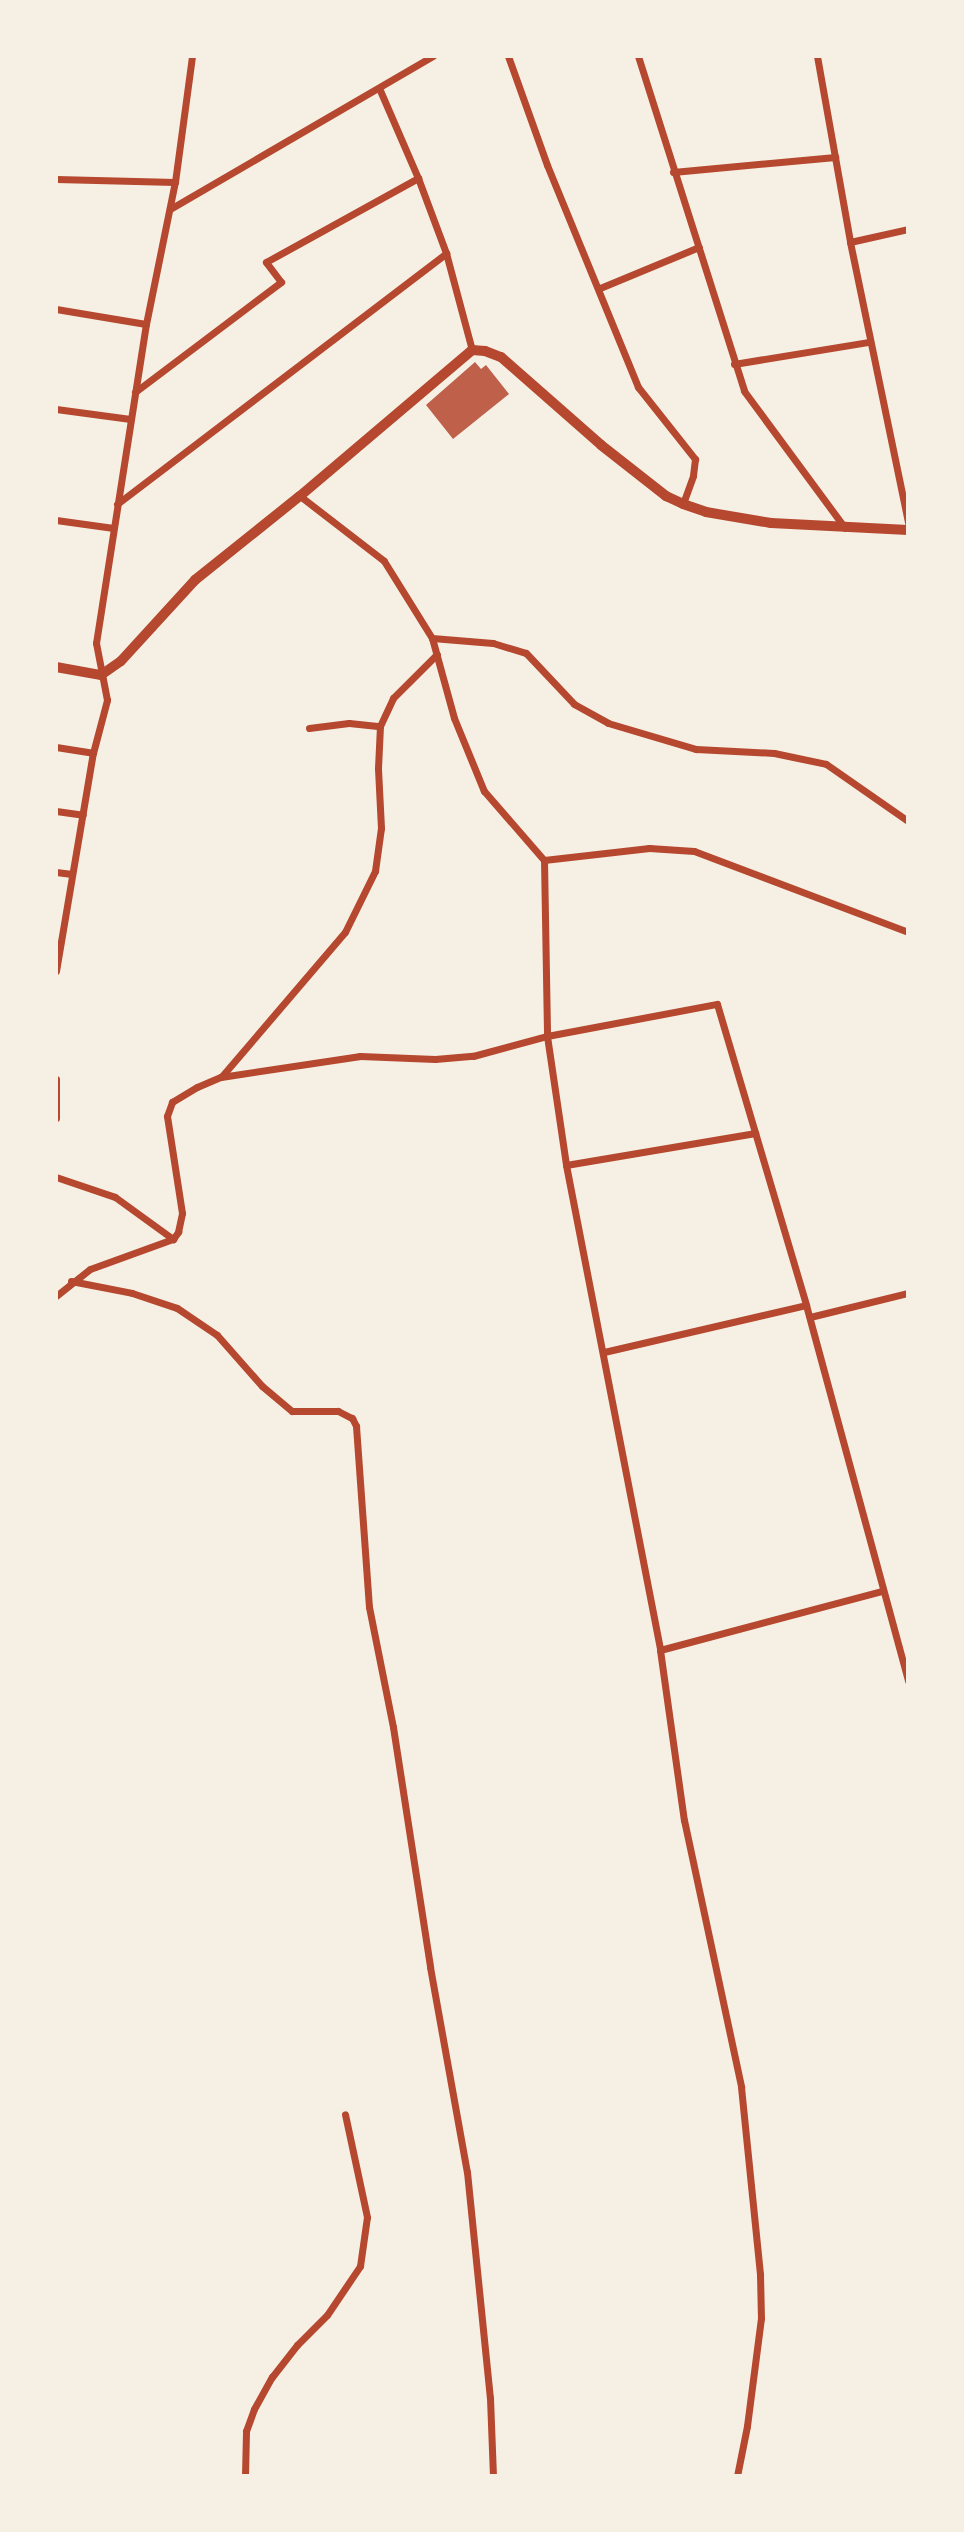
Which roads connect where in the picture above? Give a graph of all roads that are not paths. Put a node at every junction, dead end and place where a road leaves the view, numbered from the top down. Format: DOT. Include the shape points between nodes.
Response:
graph roads {
  1 [pos="192,56"];
  2 [pos="433,56"];
  3 [pos="508,56"];
  4 [pos="638,56"];
  5 [pos="817,56"];
  6 [pos="379,88"];
  7 [pos="835,157"];
  8 [pos="673,172"];
  9 [pos="418,178"];
  10 [pos="56,179"];
  11 [pos="175,182"];
  12 [pos="170,209"];
  13 [pos="908,229"];
  14 [pos="850,242"];
  15 [pos="699,247"];
  16 [pos="446,253"];
  17 [pos="600,288"];
  18 [pos="56,309"];
  19 [pos="146,324"];
  20 [pos="869,342"];
  21 [pos="472,350"];
  22 [pos="734,364"];
  23 [pos="135,392"];
  24 [pos="56,409"];
  25 [pos="130,419"];
  26 [pos="300,496"];
  27 [pos="117,504"];
  28 [pos="683,504"];
  29 [pos="56,520"];
  30 [pos="908,523"];
  31 [pos="113,528"];
  32 [pos="845,529"];
  33 [pos="908,530"];
  34 [pos="432,638"];
  35 [pos="437,654"];
  36 [pos="56,667"];
  37 [pos="101,675"];
  38 [pos="380,726"];
  39 [pos="309,728"];
  40 [pos="56,747"];
  41 [pos="93,753"];
  42 [pos="56,811"];
  43 [pos="82,815"];
  44 [pos="908,821"];
  45 [pos="544,860"];
  46 [pos="56,872"];
  47 [pos="72,874"];
  48 [pos="908,932"];
  49 [pos="58,952"];
  50 [pos="56,971"];
  51 [pos="547,1036"];
  52 [pos="221,1077"];
  53 [pos="56,1079"];
  54 [pos="57,1107"];
  55 [pos="56,1118"];
  56 [pos="755,1133"];
  57 [pos="566,1165"];
  58 [pos="56,1177"];
  59 [pos="173,1239"];
  60 [pos="71,1281"];
  61 [pos="908,1293"];
  62 [pos="56,1296"];
  63 [pos="806,1306"];
  64 [pos="810,1317"];
  65 [pos="604,1352"];
  66 [pos="882,1591"];
  67 [pos="660,1650"];
  68 [pos="908,1681"];
  69 [pos="345,2114"];
  70 [pos="245,2476"];
  71 [pos="493,2476"];
  72 [pos="737,2476"];
  1 -- 11 [label="street"];
  2 -- 6 [label="street"];
  3 -- 17 [label="street" via="547,165"];
  4 -- 8 [label="street"];
  5 -- 7 [label="street"];
  6 -- 9 [label="street"];
  6 -- 12 [label="street"];
  7 -- 8 [label="street"];
  7 -- 14 [label="street"];
  8 -- 15 [label="street"];
  9 -- 16 [label="street"];
  9 -- 23 [label="street" via="266,262 281,282"];
  10 -- 11 [label="street"];
  11 -- 12 [label="street"];
  12 -- 19 [label="street"];
  13 -- 14 [label="street"];
  14 -- 20 [label="street"];
  15 -- 17 [label="street"];
  15 -- 22 [label="street"];
  16 -- 21 [label="street"];
  16 -- 27 [label="street"];
  17 -- 28 [label="street" via="638,387 695,459"];
  18 -- 19 [label="street"];
  19 -- 23 [label="street"];
  20 -- 22 [label="street"];
  20 -- 30 [label="street"];
  21 -- 26 [label="street"];
  21 -- 28 [label="street" via="501,357 621,461"];
  22 -- 32 [label="street" via="752,404"];
  23 -- 25 [label="street"];
  24 -- 25 [label="street"];
  25 -- 27 [label="street"];
  26 -- 34 [label="street" via="384,561"];
  26 -- 37 [label="street" via="195,580 121,661"];
  27 -- 31 [label="street"];
  28 -- 32 [label="street" via="730,517"];
  29 -- 31 [label="street"];
  31 -- 37 [label="street" via="96,643"];
  32 -- 33 [label="street"];
  34 -- 35 [label="street"];
  34 -- 44 [label="street" via="494,643 526,653 574,704 608,723 696,749 774,754 826,764"];
  35 -- 38 [label="street" via="393,698"];
  35 -- 45 [label="street" via="454,718 484,791"];
  36 -- 37 [label="street"];
  37 -- 41 [label="street" via="107,700"];
  38 -- 39 [label="street" via="349,723"];
  38 -- 52 [label="street" via="382,828 375,871 345,932"];
  40 -- 41 [label="street"];
  41 -- 43 [label="street"];
  42 -- 43 [label="street"];
  43 -- 47 [label="street"];
  45 -- 48 [label="street" via="649,848 694,851"];
  45 -- 51 [label="street"];
  46 -- 47 [label="street"];
  47 -- 49 [label="street"];
  49 -- 50 [label="street"];
  51 -- 52 [label="street" via="455,1058 360,1056"];
  51 -- 56 [label="street" via="718,1004"];
  51 -- 57 [label="street"];
  52 -- 59 [label="street" via="179,1097 168,1109 182,1213"];
  53 -- 54 [label="street"];
  54 -- 55 [label="street"];
  56 -- 57 [label="street"];
  56 -- 63 [label="street"];
  57 -- 65 [label="street"];
  58 -- 59 [label="street" via="115,1197"];
  59 -- 60 [label="street" via="90,1269"];
  60 -- 62 [label="street"];
  60 -- 71 [label="street" via="177,1308 217,1335 262,1386 292,1411 338,1411 352,1418 356,1426 369,1607 467,2172 490,2398"];
  61 -- 64 [label="street"];
  63 -- 64 [label="street"];
  63 -- 65 [label="street"];
  64 -- 66 [label="street"];
  65 -- 67 [label="street"];
  66 -- 67 [label="street"];
  66 -- 68 [label="street"];
  67 -- 72 [label="street" via="684,1820 741,2087 757,2245 760,2338"];
  69 -- 70 [label="street" via="367,2217 363,2256 350,2284 272,2377 254,2410 246,2431"];
}
